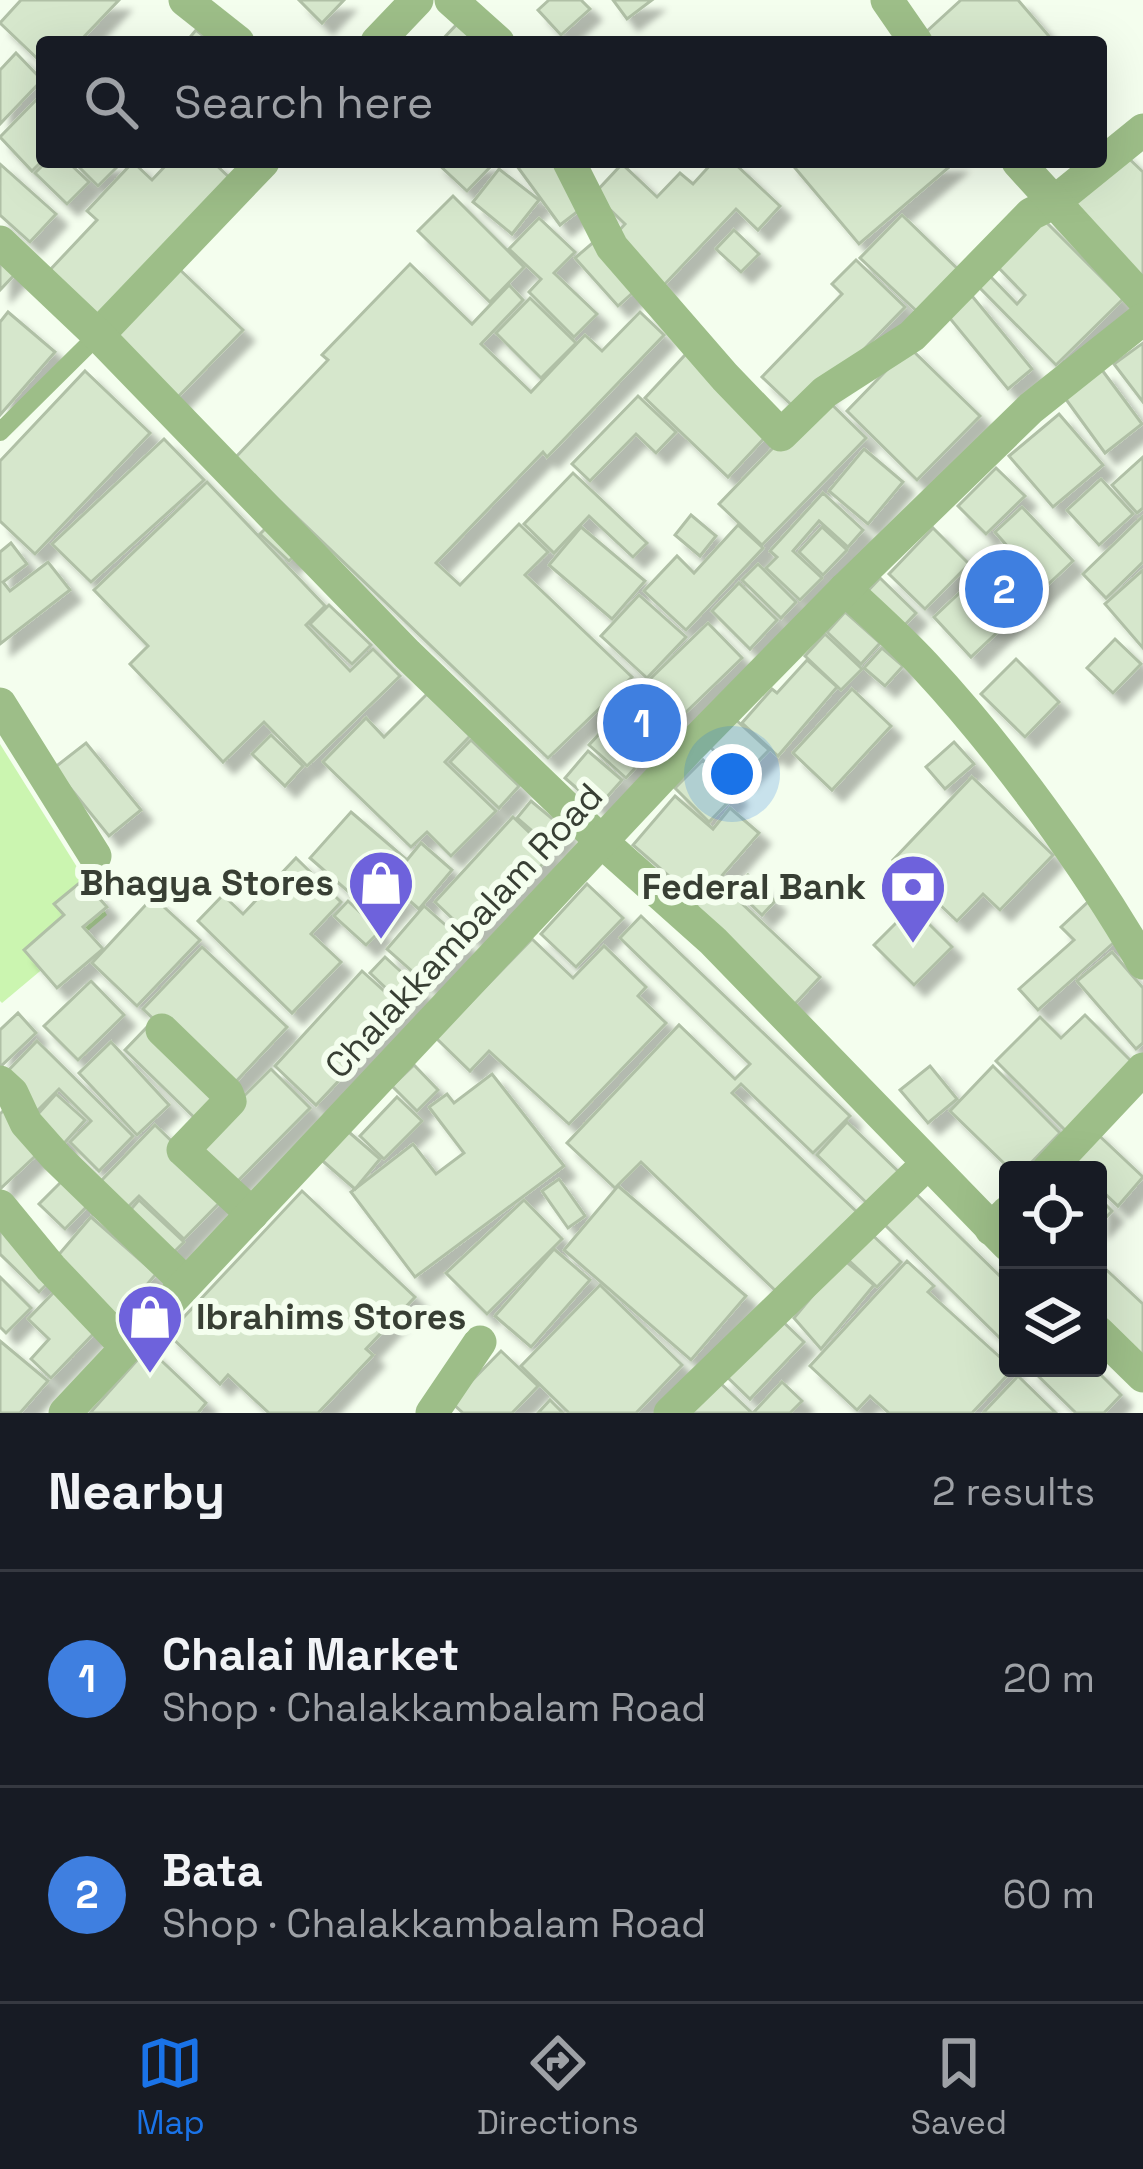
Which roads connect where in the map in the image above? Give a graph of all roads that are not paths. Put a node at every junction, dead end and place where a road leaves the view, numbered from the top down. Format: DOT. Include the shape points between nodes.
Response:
graph roads {
  1 [pos="184,0"];
  2 [pos="417,0"];
  3 [pos="451,0"];
  4 [pos="887,0"];
  5 [pos="230,36"];
  6 [pos="383,36"];
  7 [pos="491,36"];
  8 [pos="912,36"];
  9 [pos="1143,130"];
  10 [pos="1107,159"];
  11 [pos="256,168"];
  12 [pos="572,168"];
  13 [pos="1023,168"];
  14 [pos="1096,168"];
  15 [pos="1053,203"];
  16 [pos="0,242"];
  17 [pos="1143,299"];
  18 [pos="1143,320"];
  19 [pos="98,335"];
  20 [pos="0,432"];
  21 [pos="845,589"];
  22 [pos="0,704"];
  23 [pos="601,842"];
  24 [pos="95,856"];
  25 [pos="1143,963"];
  26 [pos="162,1030"];
  27 [pos="1143,1070"];
  28 [pos="0,1082"];
  29 [pos="1057,1161"];
  30 [pos="928,1162"];
  31 [pos="0,1206"];
  32 [pos="251,1214"];
  33 [pos="999,1226"];
  34 [pos="186,1283"];
  35 [pos="1107,1341"];
  36 [pos="480,1342"];
  37 [pos="126,1347"];
  38 [pos="1143,1376"];
  39 [pos="65,1413"];
  40 [pos="432,1413"];
  41 [pos="670,1413"];
  1 -- 5 [label="street"];
  2 -- 6 [label="street"];
  3 -- 7 [label="street"];
  4 -- 8 [label="street"];
  9 -- 10 [label="street"];
  11 -- 19 [label="street"];
  12 -- 15 [label="street" via="612,247 781,435 825,392 912,336 1031,214"];
  13 -- 15 [label="street"];
  14 -- 15 [label="street"];
  15 -- 17 [label="street"];
  16 -- 19 [label="street"];
  18 -- 21 [label="street, Chalakkambalam Road" via="1031,408"];
  19 -- 20 [label="lane"];
  19 -- 23 [label="street"];
  21 -- 23 [label="street, Chalakkambalam Road"];
  21 -- 25 [label="street" via="980,732 1108,902"];
  22 -- 24 [label="street"];
  23 -- 30 [label="street" via="713,941"];
  23 -- 32 [label="street, Chalakkambalam Road"];
  26 -- 32 [label="street" via="230,1101 184,1150"];
  27 -- 29 [label="street"];
  28 -- 34 [label="street" via="57,1158"];
  30 -- 33 [label="street"];
  30 -- 41 [label="street"];
  31 -- 37 [label="street"];
  32 -- 34 [label="street, Chalakkambalam Road"];
  34 -- 37 [label="street, Chalakkambalam Road"];
  35 -- 38 [label="street"];
  36 -- 40 [label="street"];
  37 -- 39 [label="street, Chalakkambalam Road"];
}
